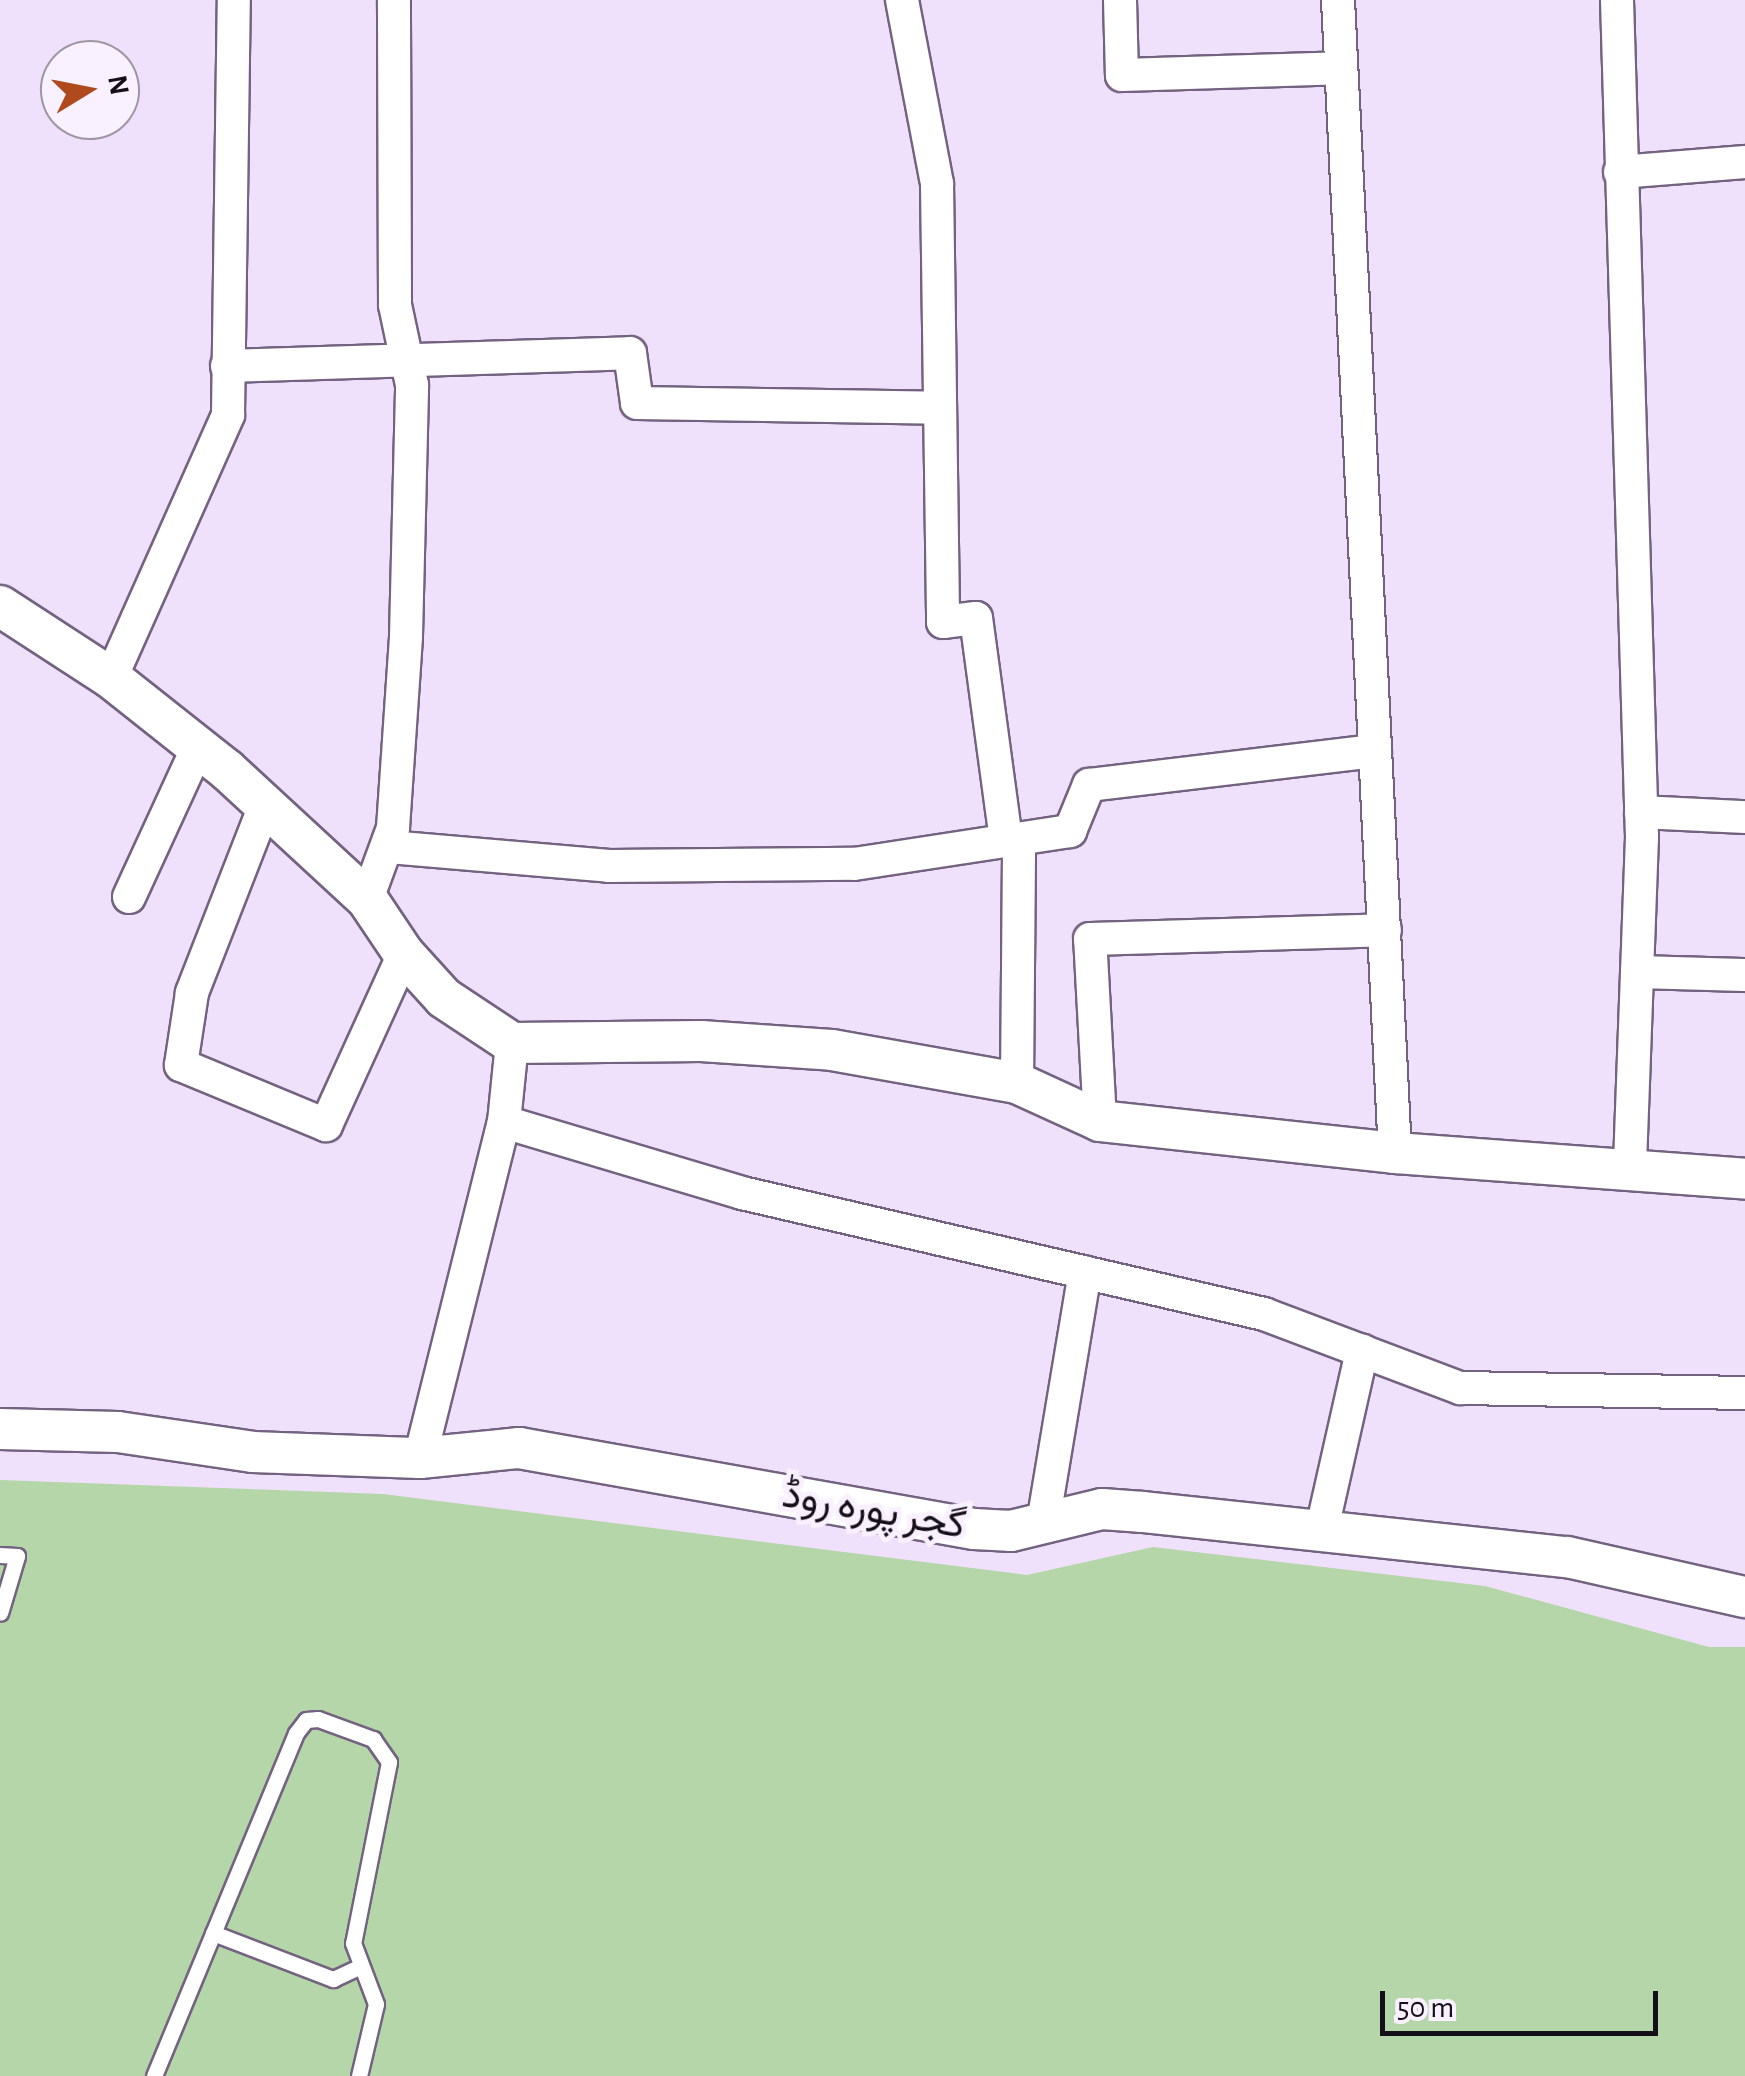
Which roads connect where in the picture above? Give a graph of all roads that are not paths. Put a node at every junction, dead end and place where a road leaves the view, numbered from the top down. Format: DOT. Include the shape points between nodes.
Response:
graph roads {
  1 [pos="234,0"];
  2 [pos="394,0"];
  3 [pos="902,0"];
  4 [pos="1120,0"];
  5 [pos="1338,0"];
  6 [pos="1618,0"];
  7 [pos="1340,68"];
  8 [pos="1745,162"];
  9 [pos="1620,172"];
  10 [pos="408,362"];
  11 [pos="227,366"];
  12 [pos="940,408"];
  13 [pos="0,606"];
  14 [pos="111,678"];
  15 [pos="198,746"];
  16 [pos="1376,751"];
  17 [pos="264,808"];
  18 [pos="1641,812"];
  19 [pos="1745,817"];
  20 [pos="1013,839"];
  21 [pos="389,847"];
  22 [pos="130,898"];
  23 [pos="367,899"];
  24 [pos="1385,930"];
  25 [pos="404,954"];
  26 [pos="1637,972"];
  27 [pos="1745,976"];
  28 [pos="512,1044"];
  29 [pos="1017,1083"];
  30 [pos="1100,1121"];
  31 [pos="504,1122"];
  32 [pos="1395,1154"];
  33 [pos="1630,1170"];
  34 [pos="1745,1179"];
  35 [pos="1086,1272"];
  36 [pos="1362,1351"];
  37 [pos="1745,1393"];
  38 [pos="0,1430"];
  39 [pos="420,1458"];
  40 [pos="1043,1523"];
  41 [pos="1321,1532"];
  42 [pos="0,1555"];
  43 [pos="1745,1597"];
  44 [pos="0,1613"];
  45 [pos="213,1933"];
  46 [pos="358,1968"];
  47 [pos="154,2076"];
  48 [pos="359,2076"];
  1 -- 11 [label="street"];
  2 -- 10 [label="street" via="395,304"];
  3 -- 12 [label="street" via="937,184"];
  4 -- 7 [label="street" via="1122,75"];
  5 -- 7 [label="street"];
  6 -- 9 [label="street"];
  7 -- 16 [label="street"];
  8 -- 9 [label="street"];
  9 -- 18 [label="street"];
  10 -- 11 [label="street"];
  10 -- 12 [label="street" via="630,353 637,403"];
  10 -- 21 [label="street" via="406,636"];
  11 -- 14 [label="street" via="228,415"];
  12 -- 20 [label="street" via="943,622 976,618"];
  13 -- 14 [label="street"];
  14 -- 15 [label="street"];
  15 -- 17 [label="street"];
  15 -- 22 [label="street"];
  16 -- 20 [label="street" via="1089,785 1070,831"];
  16 -- 24 [label="street"];
  17 -- 23 [label="street"];
  17 -- 25 [label="street" via="192,993 181,1066 326,1125"];
  18 -- 19 [label="street"];
  18 -- 26 [label="street"];
  20 -- 21 [label="street" via="854,864 609,866"];
  20 -- 29 [label="street"];
  21 -- 23 [label="street"];
  23 -- 25 [label="street"];
  24 -- 30 [label="street" via="1090,939"];
  24 -- 32 [label="street"];
  25 -- 28 [label="street" via="444,998"];
  26 -- 27 [label="street"];
  26 -- 33 [label="street"];
  28 -- 29 [label="street" via="772,1044"];
  28 -- 31 [label="street"];
  29 -- 30 [label="street"];
  30 -- 32 [label="street"];
  31 -- 35 [label="street" via="742,1193"];
  31 -- 39 [label="street"];
  32 -- 33 [label="street"];
  33 -- 34 [label="street"];
  35 -- 36 [label="street" via="1264,1314"];
  35 -- 40 [label="street"];
  36 -- 37 [label="street" via="1460,1388"];
  36 -- 41 [label="street"];
  38 -- 39 [label="street, گجر پورہ روڈ" via="118,1432 253,1452"];
  39 -- 40 [label="street, گجر پورہ روڈ" via="519,1448 974,1528 1011,1531"];
  40 -- 41 [label="street, گجر پورہ روڈ" via="1102,1509"];
  41 -- 43 [label="street, گجر پورہ روڈ" via="1568,1557"];
  42 -- 44 [label="lane" via="17,1556"];
  45 -- 46 [label="lane" via="333,1979"];
  45 -- 46 [label="lane" via="296,1733 306,1720 318,1718 373,1739 389,1762 353,1944"];
  45 -- 47 [label="lane"];
  46 -- 48 [label="lane" via="376,2004"];
}
